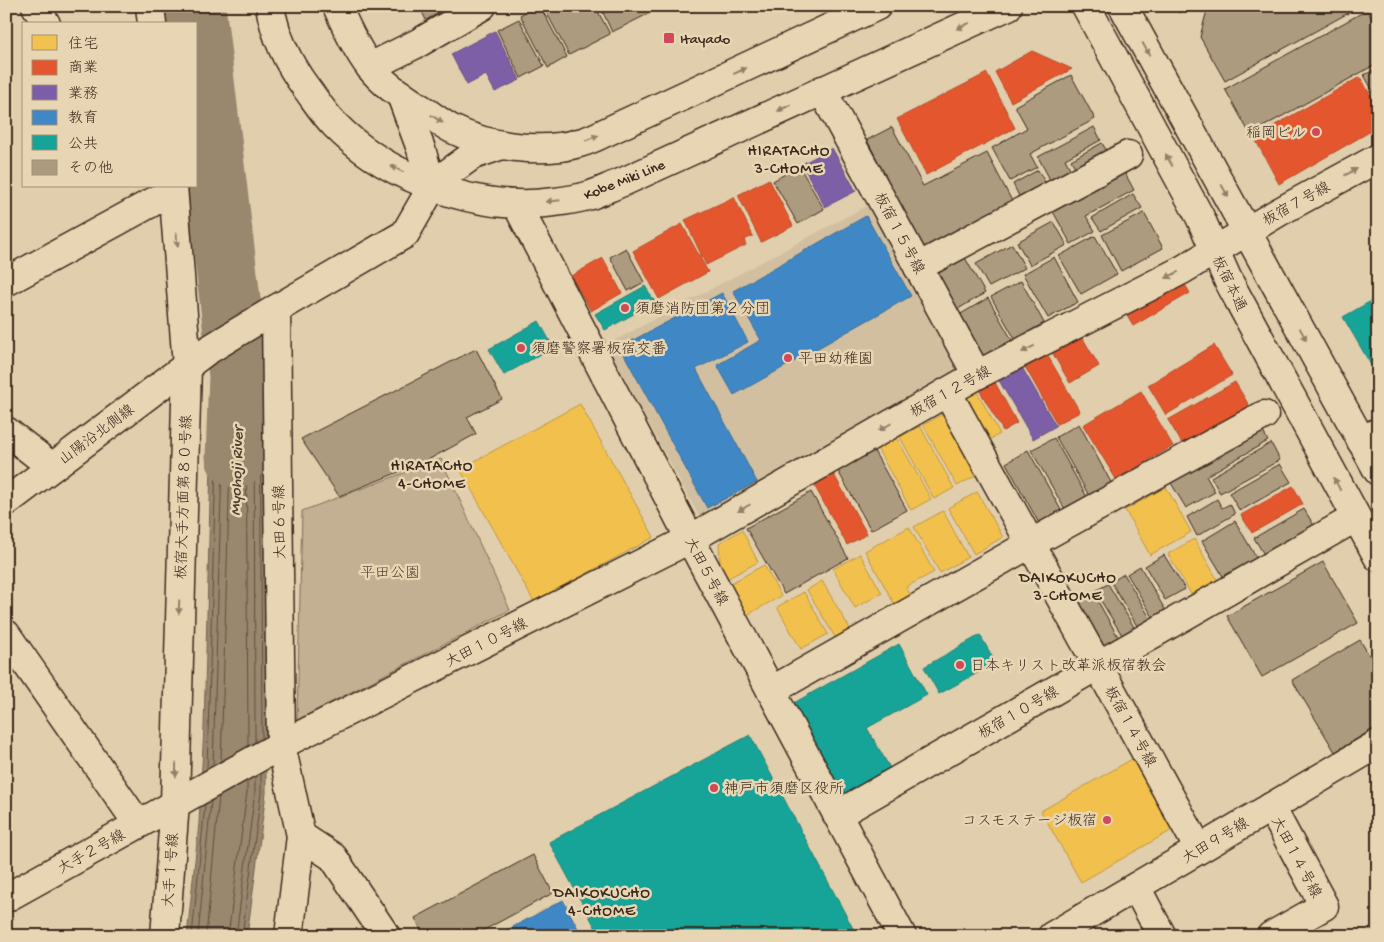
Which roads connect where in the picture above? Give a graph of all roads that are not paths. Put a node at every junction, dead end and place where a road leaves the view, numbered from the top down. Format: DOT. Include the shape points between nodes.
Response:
graph roads {
  1 [pos="36,6"];
  2 [pos="150,6"];
  3 [pos="270,6"];
  4 [pos="337,6"];
  5 [pos="482,6"];
  6 [pos="878,6"];
  7 [pos="1008,6"];
  8 [pos="1086,6"];
  9 [pos="1123,6"];
  10 [pos="45,22"];
  11 [pos="152,22"];
  12 [pos="370,67"];
  13 [pos="822,90"];
  14 [pos="401,95"];
  15 [pos="502,145"];
  16 [pos="1128,155"];
  17 [pos="1378,158"];
  18 [pos="432,187"];
  19 [pos="173,189"];
  20 [pos="141,196"];
  21 [pos="517,205"];
  22 [pos="1247,230"];
  23 [pos="1214,250"];
  24 [pos="918,267"];
  25 [pos="6,282"];
  26 [pos="276,309"];
  27 [pos="196,359"];
  28 [pos="977,375"];
  29 [pos="947,392"];
  30 [pos="1264,415"];
  31 [pos="6,431"];
  32 [pos="1369,436"];
  33 [pos="52,467"];
  34 [pos="1378,471"];
  35 [pos="6,502"];
  36 [pos="1355,518"];
  37 [pos="690,539"];
  38 [pos="1030,544"];
  39 [pos="1378,557"];
  40 [pos="6,634"];
  41 [pos="1097,667"];
  42 [pos="771,691"];
  43 [pos="282,744"];
  44 [pos="1378,744"];
  45 [pos="175,804"];
  46 [pos="1271,807"];
  47 [pos="837,815"];
  48 [pos="138,824"];
  49 [pos="301,836"];
  50 [pos="1199,850"];
  51 [pos="1136,887"];
  52 [pos="6,898"];
  53 [pos="165,936"];
  54 [pos="289,936"];
  55 [pos="386,936"];
  56 [pos="902,936"];
  57 [pos="1052,936"];
  58 [pos="1162,936"];
  59 [pos="1271,936"];
  1 -- 10 [label="street"];
  2 -- 11 [label="street"];
  18 -- 3 [label="street, Kobe Miki Line, one-way" via="374,157 334,124 288,61"];
  4 -- 12 [label="street"];
  5 -- 12 [label="street"];
  15 -- 6 [label="street, one-way" via="528,148 579,143"];
  7 -- 13 [label="street, Kobe Miki Line, one-way"];
  23 -- 8 [label="street, 板宿本通, one-way" via="1200,217"];
  9 -- 22 [label="street, one-way"];
  12 -- 14 [label="street"];
  13 -- 21 [label="street, Kobe Miki Line, one-way" via="591,195"];
  13 -- 24 [label="street, 板宿１５号線"];
  14 -- 15 [label="street, one-way" via="453,129"];
  14 -- 18 [label="street"];
  15 -- 18 [label="street" via="473,155"];
  16 -- 24 [label="street"];
  22 -- 17 [label="street, 板宿７号線, one-way"];
  18 -- 21 [label="street, Kobe Miki Line" via="474,200"];
  18 -- 26 [label="street" via="405,234"];
  19 -- 20 [label="street"];
  19 -- 27 [label="street, 板宿大手方面第８０号線, one-way"];
  20 -- 25 [label="street"];
  21 -- 37 [label="street, 大田５号線"];
  22 -- 23 [label="street, 板宿７号線"];
  22 -- 32 [label="street, one-way"];
  23 -- 28 [label="street, 板宿１２号線, one-way" via="1182,270"];
  36 -- 23 [label="street, 板宿本通, one-way"];
  24 -- 28 [label="street, 板宿１５号線"];
  26 -- 27 [label="street, 山陽沿北側線"];
  26 -- 43 [label="street, 大田６号線"];
  27 -- 33 [label="street, 山陽沿北側線"];
  27 -- 45 [label="street, 板宿大手方面第８０号線, one-way"];
  28 -- 29 [label="street, 板宿１２号線"];
  29 -- 37 [label="street, 板宿１２号線, one-way"];
  29 -- 38 [label="street, 板宿１４号線"];
  30 -- 38 [label="street"];
  31 -- 33 [label="street"];
  32 -- 34 [label="street"];
  33 -- 35 [label="street, 山陽沿北側線"];
  36 -- 39 [label="street, 板宿本通"];
  36 -- 41 [label="street, 板宿１０号線"];
  37 -- 42 [label="street, 大田５号線"];
  37 -- 43 [label="street, 大田１０号線"];
  38 -- 41 [label="street, 板宿１４号線"];
  38 -- 42 [label="street"];
  40 -- 48 [label="street"];
  41 -- 47 [label="street, 板宿１０号線"];
  41 -- 50 [label="street, 板宿１４号線"];
  42 -- 47 [label="street, 大田５号線"];
  43 -- 45 [label="street, 大田１０号線"];
  43 -- 49 [label="street, 大田６号線"];
  44 -- 46 [label="street, 大田９号線"];
  45 -- 48 [label="street, 大手２号線"];
  45 -- 53 [label="street, 大手１号線"];
  46 -- 50 [label="street, 大田９号線"];
  46 -- 59 [label="street, 大田１４号線" via="1324,906"];
  47 -- 56 [label="street, 大田５号線"];
  48 -- 52 [label="street, 大手２号線"];
  49 -- 54 [label="street, 大田６号線"];
  49 -- 55 [label="street" via="334,857"];
  50 -- 51 [label="street, 大田９号線"];
  51 -- 57 [label="street, 大田９号線"];
  51 -- 58 [label="street"];
}
